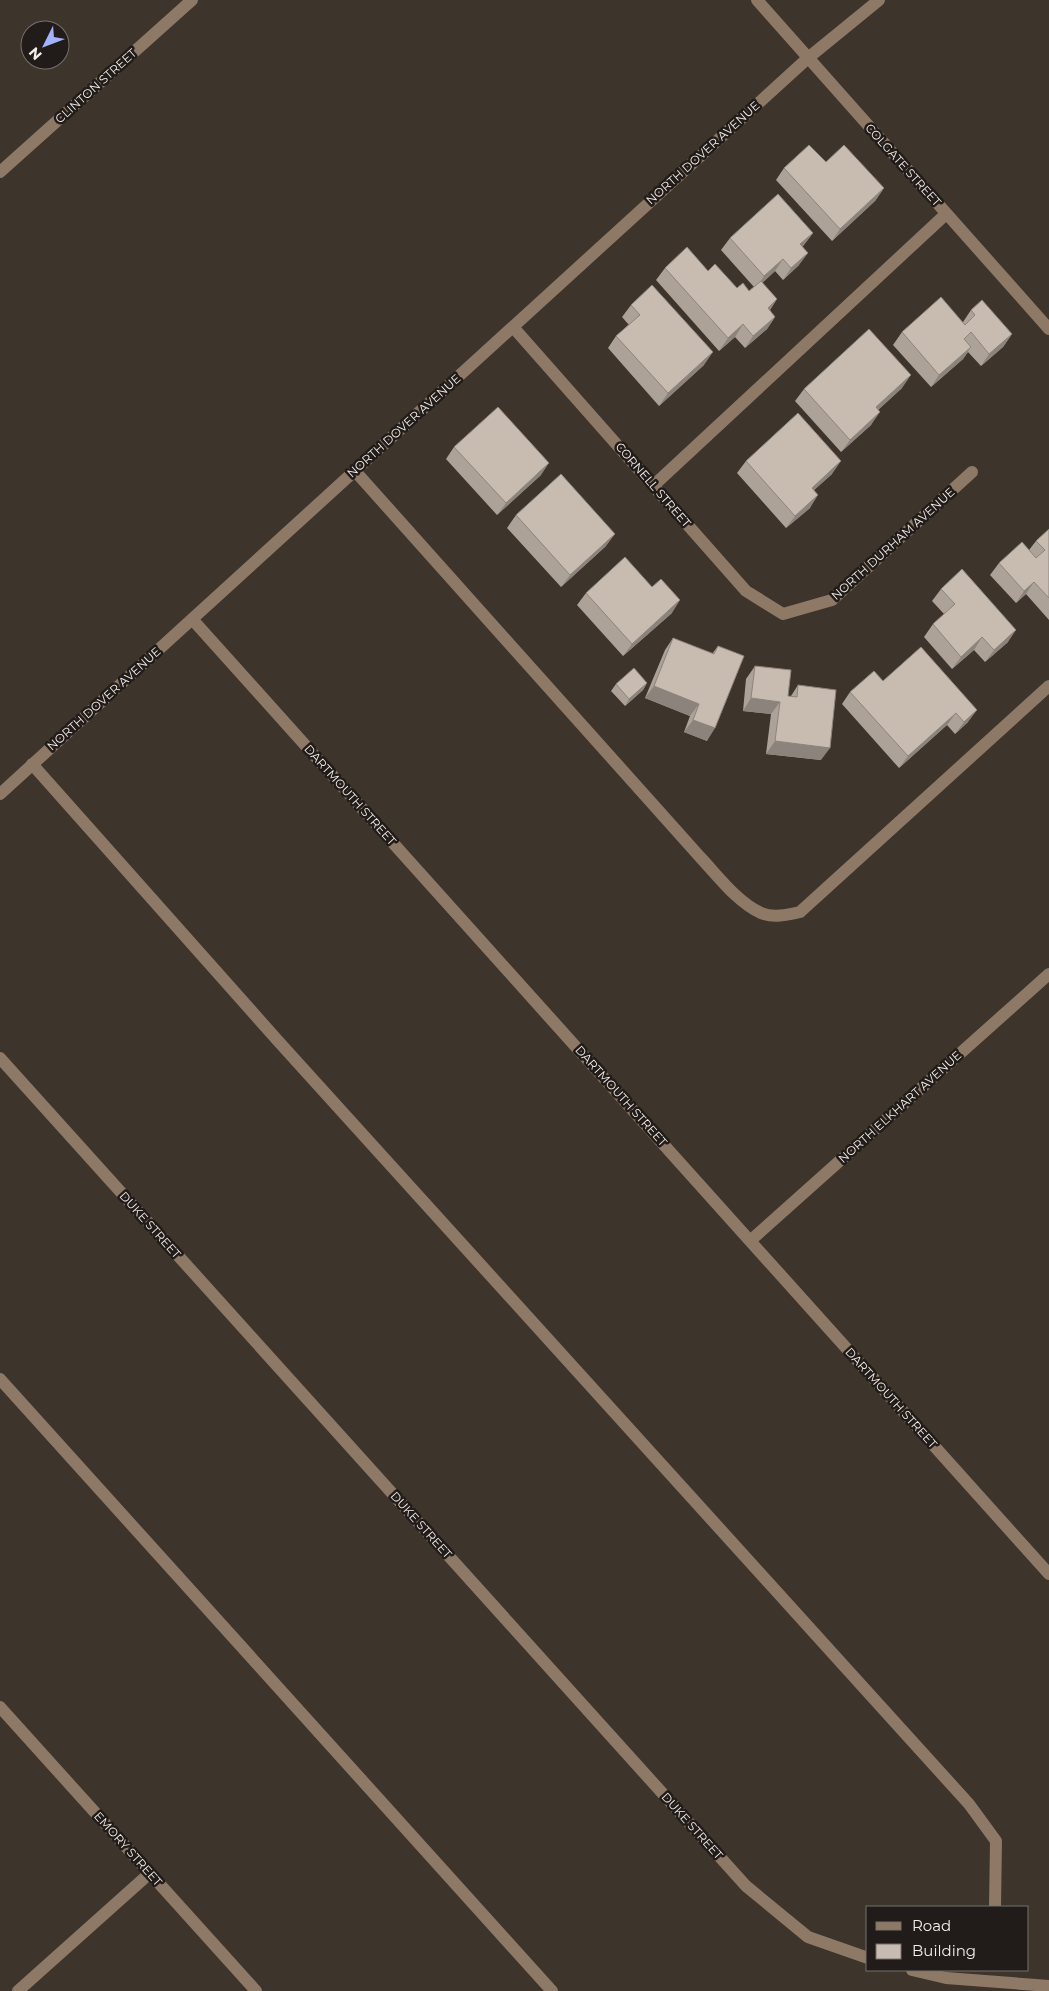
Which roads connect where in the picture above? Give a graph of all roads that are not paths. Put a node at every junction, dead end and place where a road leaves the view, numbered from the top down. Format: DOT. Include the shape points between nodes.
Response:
graph roads {
  1 [pos="192,0"];
  2 [pos="757,0"];
  3 [pos="879,0"];
  4 [pos="808,58"];
  5 [pos="0,172"];
  6 [pos="946,214"];
  7 [pos="513,327"];
  8 [pos="1049,329"];
  9 [pos="354,471"];
  10 [pos="972,472"];
  11 [pos="654,486"];
  12 [pos="809,607"];
  13 [pos="192,619"];
  14 [pos="1049,686"];
  15 [pos="32,764"];
  16 [pos="0,794"];
  17 [pos="1049,974"];
  18 [pos="0,1058"];
  19 [pos="750,1241"];
  20 [pos="0,1379"];
  21 [pos="1049,1574"];
  22 [pos="0,1707"];
  23 [pos="150,1873"];
  24 [pos="995,1906"];
  25 [pos="866,1957"];
  26 [pos="916,1971"];
  27 [pos="994,1976"];
  28 [pos="1049,1986"];
  29 [pos="18,1991"];
  30 [pos="256,1991"];
  31 [pos="552,1991"];
  1 -- 5 [label="street, CLINTON STREET"];
  2 -- 4 [label="street, COLGATE STREET"];
  3 -- 4 [label="street, NORTH DOVER AVENUE"];
  4 -- 6 [label="street, COLGATE STREET"];
  4 -- 7 [label="street, NORTH DOVER AVENUE"];
  6 -- 8 [label="street, COLGATE STREET"];
  6 -- 11 [label="street"];
  7 -- 9 [label="street, NORTH DOVER AVENUE"];
  7 -- 11 [label="street, CORNELL STREET"];
  9 -- 13 [label="street, NORTH DOVER AVENUE"];
  9 -- 14 [label="street" via="700,858 742,900 762,913 782,916 800,912"];
  10 -- 12 [label="street, NORTH DURHAM AVENUE" via="832,600"];
  11 -- 12 [label="street, CORNELL STREET" via="746,591 783,614"];
  13 -- 15 [label="street, NORTH DOVER AVENUE"];
  13 -- 19 [label="street, DARTMOUTH STREET"];
  15 -- 16 [label="street, NORTH DOVER AVENUE"];
  15 -- 24 [label="street" via="279,1042 969,1804 996,1841"];
  17 -- 19 [label="street, NORTH ELKHART AVENUE"];
  18 -- 25 [label="street, DUKE STREET" via="746,1886 808,1937"];
  19 -- 21 [label="street, DARTMOUTH STREET"];
  20 -- 31 [label="street"];
  22 -- 23 [label="street, EMORY STREET"];
  23 -- 29 [label="street"];
  23 -- 30 [label="street, EMORY STREET"];
  26 -- 27 [label="street" via="946,1978"];
  27 -- 28 [label="street"];
}
